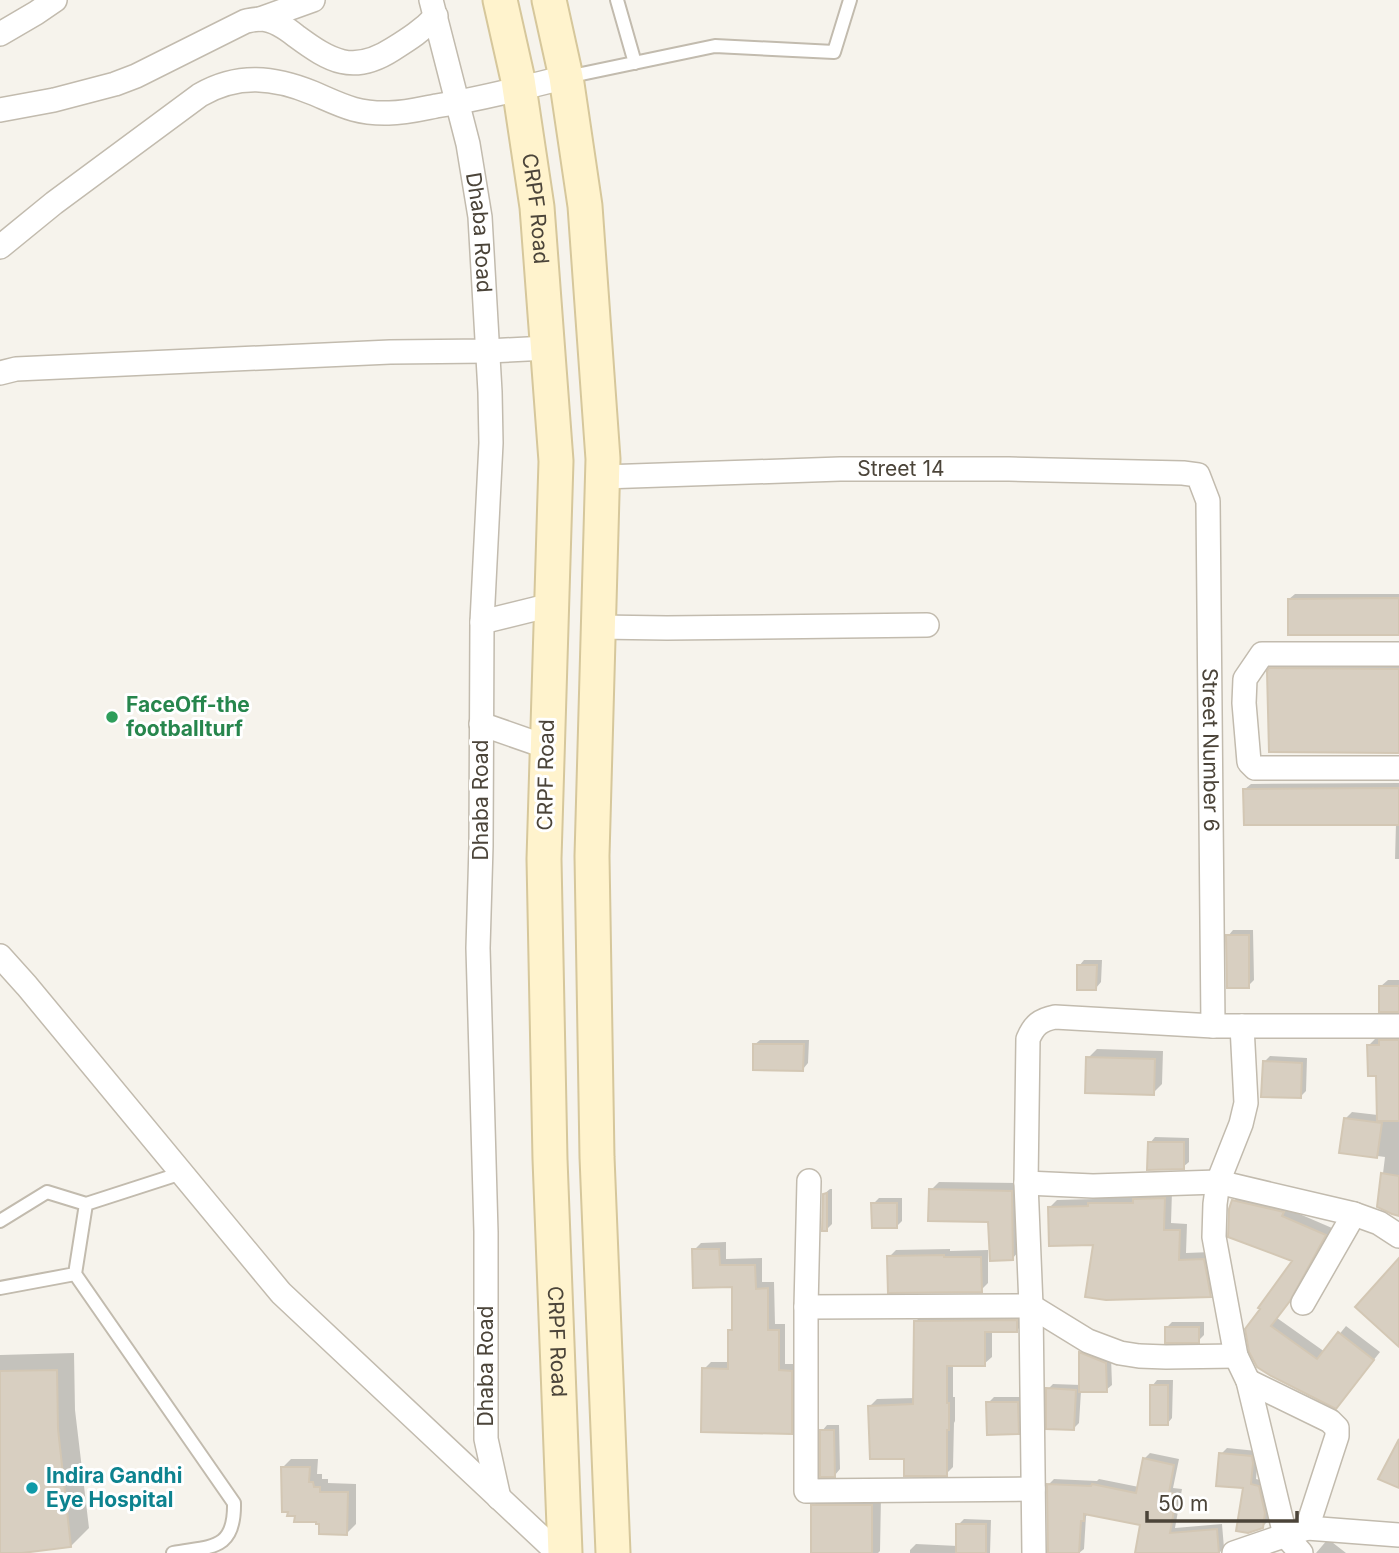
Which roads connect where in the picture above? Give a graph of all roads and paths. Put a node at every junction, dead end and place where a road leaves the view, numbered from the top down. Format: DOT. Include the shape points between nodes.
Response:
graph roads {
  1 [pos="55,0"];
  2 [pos="313,0"];
  3 [pos="500,0"];
  4 [pos="549,0"];
  5 [pos="617,0"];
  6 [pos="850,0"];
  7 [pos="433,8"];
  8 [pos="260,19"];
  9 [pos="0,34"];
  10 [pos="635,62"];
  11 [pos="566,77"];
  12 [pos="519,90"];
  13 [pos="459,103"];
  14 [pos="0,110"];
  15 [pos="0,247"];
  16 [pos="547,348"];
  17 [pos="488,351"];
  18 [pos="0,373"];
  19 [pos="1198,475"];
  20 [pos="603,477"];
  21 [pos="551,605"];
  22 [pos="482,622"];
  23 [pos="927,625"];
  24 [pos="598,627"];
  25 [pos="1399,654"];
  26 [pos="481,724"];
  27 [pos="547,747"];
  28 [pos="1399,768"];
  29 [pos="0,957"];
  30 [pos="1213,1026"];
  31 [pos="1242,1026"];
  32 [pos="1399,1026"];
  33 [pos="182,1173"];
  34 [pos="809,1181"];
  35 [pos="1218,1182"];
  36 [pos="1026,1183"];
  37 [pos="86,1204"];
  38 [pos="1354,1214"];
  39 [pos="0,1220"];
  40 [pos="1399,1236"];
  41 [pos="75,1274"];
  42 [pos="0,1288"];
  43 [pos="1303,1303"];
  44 [pos="1031,1306"];
  45 [pos="806,1307"];
  46 [pos="1236,1356"];
  47 [pos="1248,1381"];
  48 [pos="1033,1489"];
  49 [pos="499,1497"];
  50 [pos="1307,1528"];
  51 [pos="1285,1535"];
  52 [pos="1399,1535"];
  53 [pos="173,1553"];
  54 [pos="558,1553"];
  55 [pos="565,1553"];
  56 [pos="613,1553"];
  57 [pos="1034,1553"];
  58 [pos="1234,1553"];
  59 [pos="1301,1553"];
  1 -- 9 [label="street"];
  2 -- 8 [label="street"];
  3 -- 12 [label="street, CRPF Road"];
  4 -- 11 [label="street"];
  5 -- 10 [label="lane"];
  6 -- 10 [label="lane" via="834,52 715,46"];
  7 -- 8 [label="street" via="424,29 384,55 352,64 335,61 285,27"];
  7 -- 13 [label="street, Dhaba Road"];
  8 -- 14 [label="street" via="246,21 115,84"];
  10 -- 11 [label="lane"];
  11 -- 12 [label="street"];
  11 -- 20 [label="street" via="585,206"];
  12 -- 13 [label="street"];
  12 -- 16 [label="street, CRPF Road" via="537,207"];
  13 -- 15 [label="street" via="388,113 348,109 272,81 231,81 200,94"];
  13 -- 17 [label="street, Dhaba Road" via="480,217"];
  16 -- 17 [label="street"];
  16 -- 21 [label="street, CRPF Road" via="556,461"];
  17 -- 18 [label="street"];
  17 -- 22 [label="street, Dhaba Road" via="491,443"];
  19 -- 20 [label="street, Street 14" via="839,469"];
  19 -- 30 [label="street, Street Number 6" via="1208,501"];
  20 -- 24 [label="street"];
  21 -- 22 [label="street"];
  21 -- 27 [label="street, CRPF Road"];
  22 -- 26 [label="street, Dhaba Road"];
  23 -- 24 [label="street"];
  24 -- 56 [label="street" via="592,882 597,1157"];
  25 -- 28 [label="street" via="1262,654 1245,679 1244,703 1249,762 1255,768"];
  26 -- 27 [label="street"];
  26 -- 49 [label="street, Dhaba Road" via="478,948 486,1439"];
  27 -- 55 [label="street, CRPF Road" via="544,859 550,1159"];
  29 -- 33 [label="street"];
  30 -- 31 [label="street"];
  30 -- 36 [label="street" via="1041,1019 1028,1039"];
  31 -- 32 [label="street"];
  31 -- 35 [label="street" via="1246,1103"];
  33 -- 37 [label="lane"];
  33 -- 49 [label="street" via="281,1293"];
  34 -- 45 [label="street"];
  35 -- 36 [label="street"];
  35 -- 38 [label="street"];
  35 -- 46 [label="street" via="1214,1237"];
  36 -- 44 [label="street"];
  37 -- 39 [label="lane" via="47,1192"];
  37 -- 41 [label="lane"];
  38 -- 40 [label="street"];
  38 -- 43 [label="street"];
  41 -- 42 [label="lane"];
  41 -- 53 [label="lane" via="234,1503 235,1519 228,1537 218,1545"];
  44 -- 45 [label="street"];
  44 -- 46 [label="street" via="1120,1353"];
  44 -- 48 [label="street"];
  45 -- 48 [label="street" via="806,1492"];
  46 -- 47 [label="street"];
  47 -- 50 [label="street" via="1330,1420 1337,1428"];
  47 -- 51 [label="street"];
  48 -- 57 [label="street"];
  49 -- 54 [label="street"];
  50 -- 51 [label="street"];
  50 -- 52 [label="street"];
  51 -- 58 [label="street"];
  51 -- 59 [label="street"];
}
